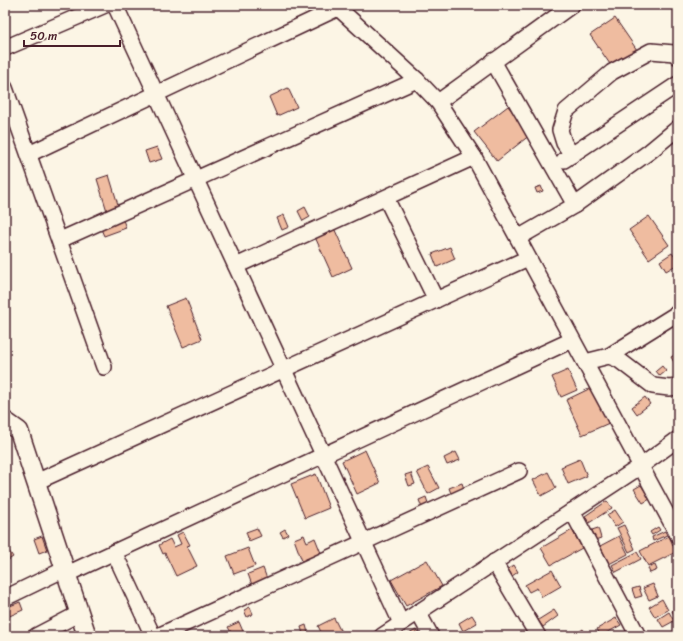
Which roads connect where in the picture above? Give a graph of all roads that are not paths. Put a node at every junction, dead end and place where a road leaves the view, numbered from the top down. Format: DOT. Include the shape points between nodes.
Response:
graph roads {
  1 [pos="105,5"];
  2 [pos="115,5"];
  3 [pos="572,5"];
  4 [pos="336,7"];
  5 [pos="5,48"];
  6 [pos="678,57"];
  7 [pos="493,62"];
  8 [pos="417,80"];
  9 [pos="678,84"];
  10 [pos="5,88"];
  11 [pos="156,94"];
  12 [pos="438,102"];
  13 [pos="678,128"];
  14 [pos="29,154"];
  15 [pos="572,154"];
  16 [pos="474,157"];
  17 [pos="553,167"];
  18 [pos="196,179"];
  19 [pos="386,198"];
  20 [pos="575,205"];
  21 [pos="518,238"];
  22 [pos="60,240"];
  23 [pos="528,258"];
  24 [pos="236,266"];
  25 [pos="436,300"];
  26 [pos="678,312"];
  27 [pos="572,340"];
  28 [pos="609,356"];
  29 [pos="584,362"];
  30 [pos="104,367"];
  31 [pos="284,369"];
  32 [pos="678,386"];
  33 [pos="5,421"];
  34 [pos="678,439"];
  35 [pos="324,455"];
  36 [pos="641,466"];
  37 [pos="519,471"];
  38 [pos="36,482"];
  39 [pos="572,511"];
  40 [pos="678,535"];
  41 [pos="364,542"];
  42 [pos="114,552"];
  43 [pos="494,562"];
  44 [pos="66,571"];
  45 [pos="5,598"];
  46 [pos="418,612"];
  47 [pos="80,613"];
  48 [pos="402,623"];
  49 [pos="36,636"];
  50 [pos="87,636"];
  51 [pos="153,636"];
  52 [pos="158,636"];
  53 [pos="382,636"];
  54 [pos="431,636"];
  55 [pos="538,636"];
  56 [pos="638,636"];
  1 -- 5 [label="street"];
  2 -- 11 [label="street"];
  3 -- 7 [label="street"];
  4 -- 8 [label="street"];
  4 -- 11 [label="street"];
  6 -- 15 [label="street" via="674,53 651,51 612,72 566,111 560,130 564,143"];
  7 -- 12 [label="street"];
  7 -- 17 [label="street"];
  8 -- 12 [label="street"];
  8 -- 18 [label="street"];
  9 -- 15 [label="street"];
  10 -- 14 [label="street"];
  11 -- 14 [label="street"];
  11 -- 18 [label="street"];
  12 -- 16 [label="street"];
  13 -- 20 [label="street"];
  14 -- 22 [label="street"];
  15 -- 17 [label="street"];
  16 -- 19 [label="street"];
  16 -- 21 [label="street"];
  17 -- 20 [label="street"];
  18 -- 22 [label="street"];
  18 -- 24 [label="street"];
  19 -- 24 [label="street"];
  19 -- 25 [label="street"];
  20 -- 21 [label="street"];
  21 -- 23 [label="street"];
  22 -- 30 [label="street"];
  23 -- 25 [label="street"];
  23 -- 27 [label="street"];
  24 -- 31 [label="street"];
  25 -- 31 [label="street"];
  26 -- 28 [label="street"];
  27 -- 29 [label="street"];
  27 -- 35 [label="street"];
  28 -- 29 [label="street"];
  28 -- 32 [label="street" via="619,360 653,386"];
  29 -- 36 [label="street"];
  31 -- 35 [label="street"];
  31 -- 38 [label="street"];
  33 -- 38 [label="street" via="19,431"];
  34 -- 36 [label="street"];
  35 -- 41 [label="street"];
  35 -- 42 [label="street"];
  36 -- 39 [label="street"];
  36 -- 40 [label="street"];
  37 -- 41 [label="street"];
  38 -- 44 [label="street"];
  39 -- 43 [label="street"];
  39 -- 56 [label="street"];
  41 -- 48 [label="street"];
  41 -- 52 [label="street"];
  42 -- 44 [label="street"];
  42 -- 51 [label="street"];
  43 -- 46 [label="street"];
  43 -- 55 [label="street"];
  44 -- 45 [label="street"];
  44 -- 47 [label="street"];
  46 -- 48 [label="street"];
  46 -- 54 [label="street"];
  47 -- 49 [label="street"];
  47 -- 50 [label="street"];
  48 -- 53 [label="street"];
}
